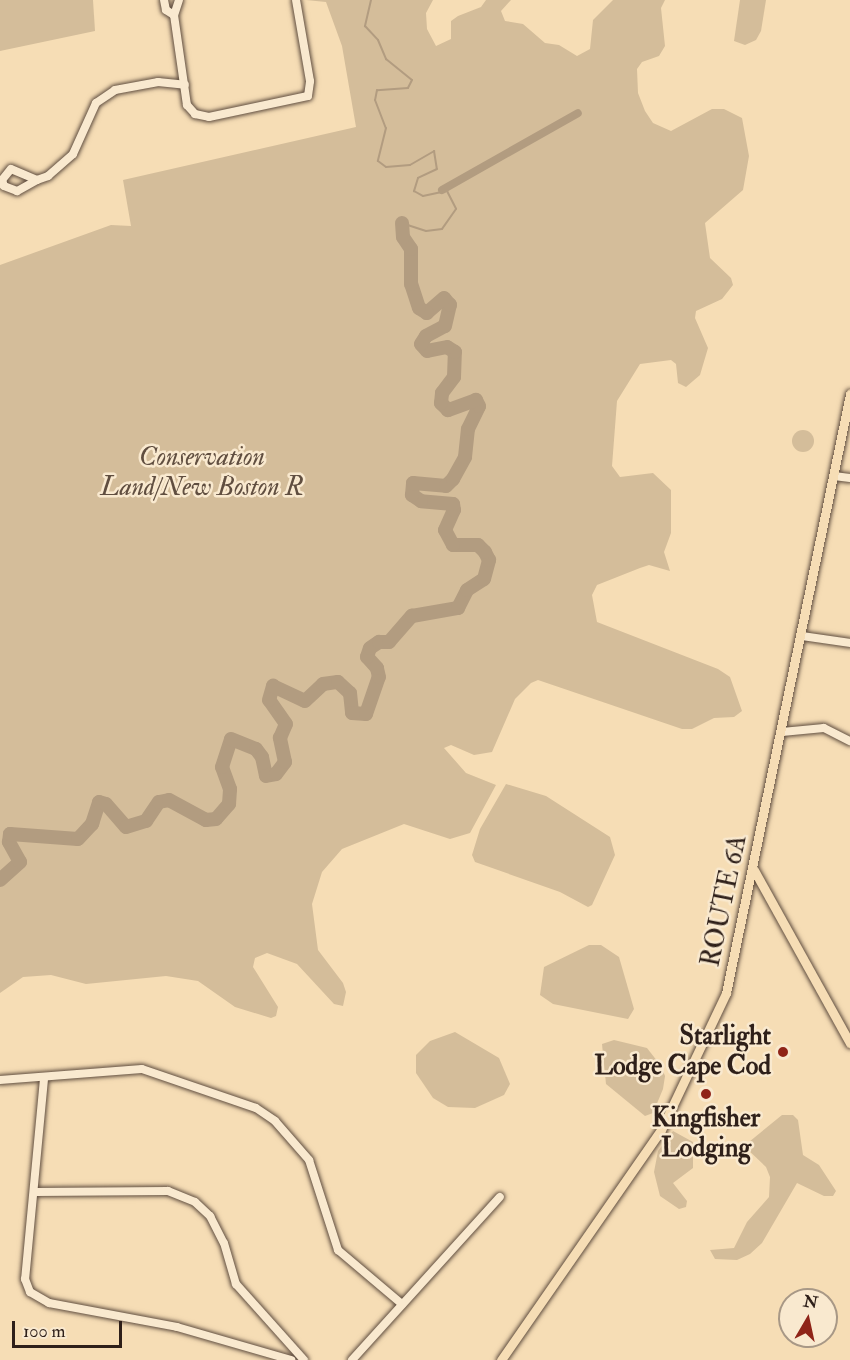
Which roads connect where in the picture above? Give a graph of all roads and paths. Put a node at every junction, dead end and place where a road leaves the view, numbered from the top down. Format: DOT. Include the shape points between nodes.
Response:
graph roads {
  1 [pos="165,0"];
  2 [pos="179,0"];
  3 [pos="296,0"];
  4 [pos="174,15"];
  5 [pos="185,85"];
  6 [pos="37,180"];
  7 [pos="850,394"];
  8 [pos="834,476"];
  9 [pos="850,478"];
  10 [pos="802,636"];
  11 [pos="850,643"];
  12 [pos="782,732"];
  13 [pos="850,741"];
  14 [pos="754,870"];
  15 [pos="850,1043"];
  16 [pos="44,1078"];
  17 [pos="0,1080"];
  18 [pos="35,1192"];
  19 [pos="500,1197"];
  20 [pos="402,1304"];
  21 [pos="291,1360"];
  22 [pos="304,1360"];
  23 [pos="352,1360"];
  24 [pos="501,1360"];
  1 -- 4 [label="street" via="166,9"];
  2 -- 4 [label="street"];
  3 -- 5 [label="street" via="311,89 300,99 203,117 187,105"];
  4 -- 5 [label="street"];
  5 -- 6 [label="street" via="158,82 109,93 92,109 73,154 48,176"];
  7 -- 8 [label="main road, ROUTE 6A"];
  8 -- 9 [label="street"];
  8 -- 10 [label="main road, ROUTE 6A"];
  10 -- 11 [label="street"];
  10 -- 12 [label="main road, ROUTE 6A"];
  12 -- 13 [label="street" via="824,728"];
  12 -- 14 [label="main road, ROUTE 6A"];
  14 -- 15 [label="main road"];
  14 -- 24 [label="main road, ROUTE 6A" via="726,993 672,1111"];
  16 -- 17 [label="street"];
  16 -- 18 [label="street"];
  16 -- 20 [label="street" via="142,1070 256,1108 275,1121 309,1160 338,1250"];
  18 -- 21 [label="street" via="25,1279 34,1297 177,1327"];
  18 -- 22 [label="street" via="168,1191 195,1202 210,1216 225,1243 236,1284"];
  19 -- 20 [label="street"];
  20 -- 23 [label="street"];
}
